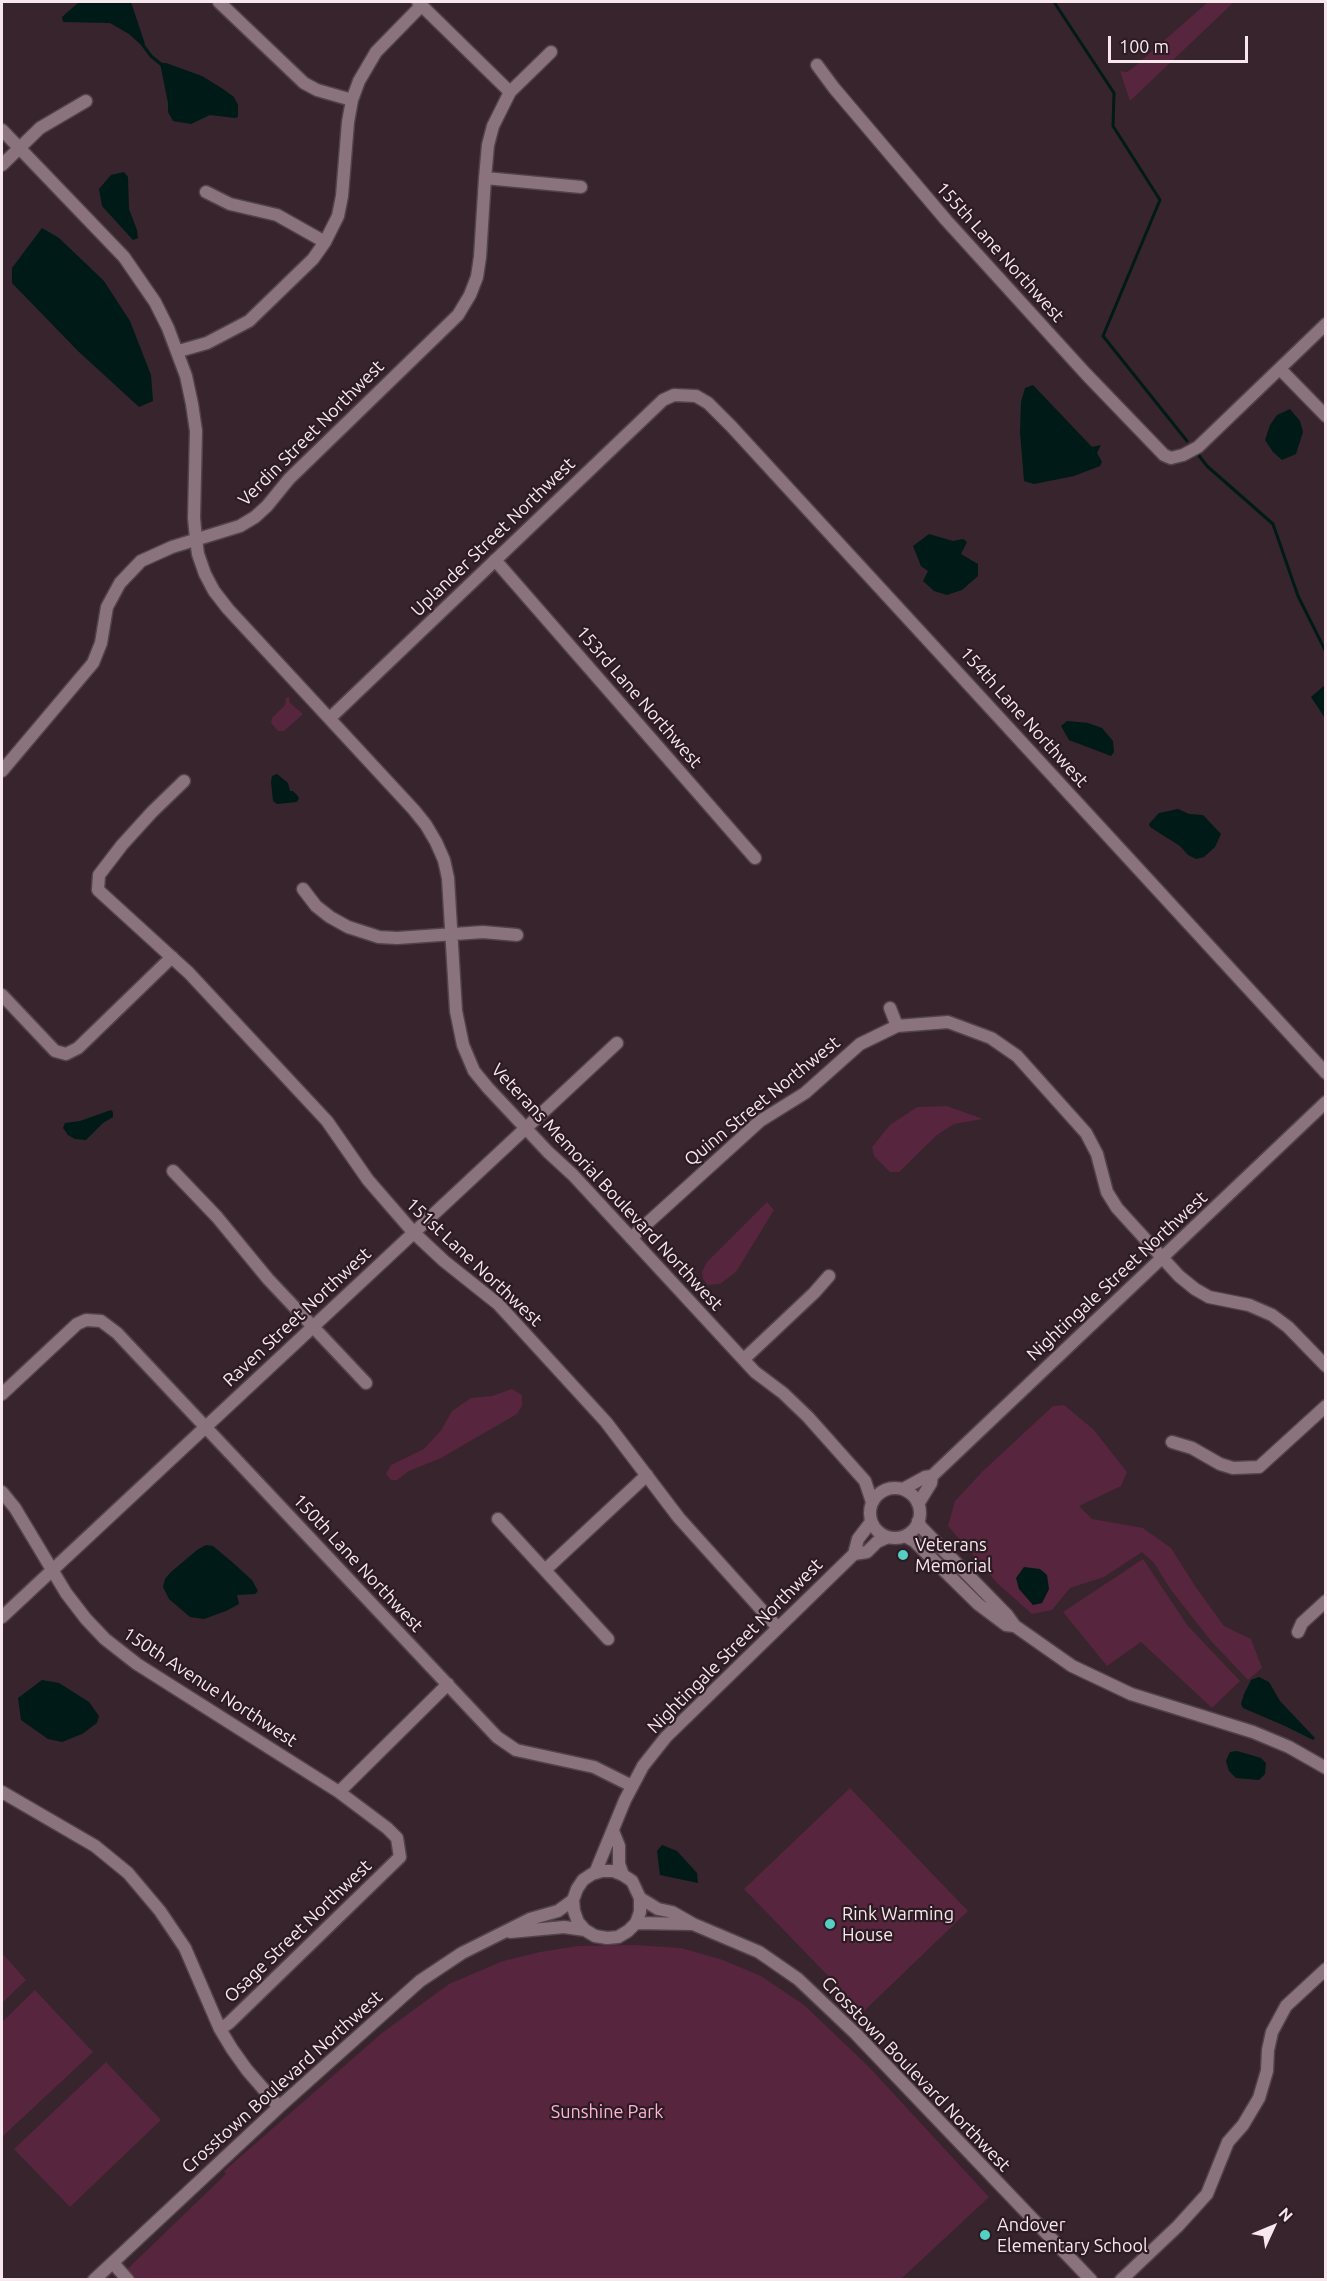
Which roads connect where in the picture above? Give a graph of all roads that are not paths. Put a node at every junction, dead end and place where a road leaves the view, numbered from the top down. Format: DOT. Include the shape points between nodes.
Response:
graph roads {
  1 [pos="219,2"];
  2 [pos="420,3"];
  3 [pos="551,52"];
  4 [pos="817,65"];
  5 [pos="510,92"];
  6 [pos="352,100"];
  7 [pos="86,101"];
  8 [pos="2,129"];
  9 [pos="20,149"];
  10 [pos="2,165"];
  11 [pos="485,178"];
  12 [pos="581,187"];
  13 [pos="206,192"];
  14 [pos="325,242"];
  15 [pos="1326,324"];
  16 [pos="178,351"];
  17 [pos="1280,369"];
  18 [pos="688,395"];
  19 [pos="1326,416"];
  20 [pos="196,539"];
  21 [pos="495,560"];
  22 [pos="330,718"];
  23 [pos="2,771"];
  24 [pos="184,781"];
  25 [pos="755,858"];
  26 [pos="303,889"];
  27 [pos="451,934"];
  28 [pos="517,935"];
  29 [pos="172,957"];
  30 [pos="2,995"];
  31 [pos="890,1008"];
  32 [pos="897,1026"];
  33 [pos="617,1043"];
  34 [pos="1326,1073"];
  35 [pos="1326,1102"];
  36 [pos="526,1129"];
  37 [pos="173,1171"];
  38 [pos="414,1233"];
  39 [pos="631,1238"];
  40 [pos="1163,1258"];
  41 [pos="829,1276"];
  42 [pos="313,1329"];
  43 [pos="744,1359"];
  44 [pos="1326,1366"];
  45 [pos="366,1383"];
  46 [pos="2,1394"];
  47 [pos="1326,1406"];
  48 [pos="206,1427"];
  49 [pos="1172,1442"];
  50 [pos="647,1475"];
  51 [pos="932,1476"];
  52 [pos="865,1481"];
  53 [pos="885,1489"];
  54 [pos="903,1489"];
  55 [pos="2,1492"];
  56 [pos="872,1502"];
  57 [pos="918,1504"];
  58 [pos="498,1519"];
  59 [pos="918,1521"];
  60 [pos="871,1522"];
  61 [pos="905,1536"];
  62 [pos="888,1537"];
  63 [pos="854,1554"];
  64 [pos="545,1570"];
  65 [pos="52,1571"];
  66 [pos="1326,1601"];
  67 [pos="2,1617"];
  68 [pos="1015,1626"];
  69 [pos="778,1628"];
  70 [pos="1298,1632"];
  71 [pos="608,1639"];
  72 [pos="448,1684"];
  73 [pos="1326,1768"];
  74 [pos="632,1786"];
  75 [pos="2,1792"];
  76 [pos="339,1792"];
  77 [pos="613,1831"];
  78 [pos="400,1857"];
  79 [pos="595,1873"];
  80 [pos="623,1875"];
  81 [pos="640,1898"];
  82 [pos="573,1900"];
  83 [pos="636,1923"];
  84 [pos="693,1923"];
  85 [pos="585,1930"];
  86 [pos="509,1932"];
  87 [pos="1326,1969"];
  88 [pos="220,2029"];
  89 [pos="279,2107"];
  90 [pos="113,2263"];
  91 [pos="94,2280"];
  92 [pos="128,2280"];
  93 [pos="1091,2280"];
  94 [pos="1121,2280"];
  1 -- 6 [label="street" via="304,83"];
  2 -- 5 [label="street"];
  2 -- 6 [label="street" via="376,52"];
  3 -- 5 [label="street, Verdin Street Northwest"];
  4 -- 17 [label="street, 155th Lane Northwest" via="938,212 1164,455 1171,458 1198,447"];
  5 -- 11 [label="street, Verdin Street Northwest" via="493,126"];
  6 -- 14 [label="street" via="342,196 338,216"];
  7 -- 9 [label="street" via="40,128"];
  8 -- 9 [label="street, Veterans Memorial Boulevard Northwest"];
  9 -- 10 [label="street"];
  9 -- 16 [label="street, Veterans Memorial Boulevard Northwest" via="124,257 156,302"];
  11 -- 12 [label="street"];
  11 -- 20 [label="street, Verdin Street Northwest" via="477,277 458,315 288,479 255,517 240,526"];
  13 -- 14 [label="street" via="230,204 277,215"];
  14 -- 16 [label="street" via="313,260 254,318 223,336"];
  15 -- 17 [label="street"];
  16 -- 20 [label="street, Veterans Memorial Boulevard Northwest" via="196,431"];
  17 -- 19 [label="street"];
  18 -- 21 [label="street, Uplander Street Northwest" via="663,400"];
  18 -- 34 [label="street, 154th Lane Northwest" via="708,403 731,426"];
  20 -- 22 [label="street, Veterans Memorial Boulevard Northwest" via="205,574 221,600"];
  20 -- 23 [label="street, Verdin Street Northwest" via="141,561 120,583 107,607 93,663"];
  21 -- 22 [label="street, Uplander Street Northwest"];
  21 -- 25 [label="street, 153rd Lane Northwest"];
  22 -- 27 [label="street, Veterans Memorial Boulevard Northwest" via="414,810 436,842 448,878"];
  24 -- 29 [label="street, 151st Lane Northwest" via="122,845 99,875 99,890 105,898"];
  26 -- 27 [label="street" via="330,917 362,933 398,938"];
  27 -- 28 [label="street"];
  27 -- 36 [label="street, Veterans Memorial Boulevard Northwest" via="456,1011 463,1045 474,1071"];
  29 -- 30 [label="street" via="78,1048 66,1054 56,1051"];
  29 -- 38 [label="street, 151st Lane Northwest" via="327,1121 368,1180"];
  31 -- 32 [label="street"];
  32 -- 39 [label="street, Quinn Street Northwest" via="860,1044 805,1093 760,1121"];
  32 -- 40 [label="street" via="948,1022 991,1038 1017,1056 1086,1133 1117,1209"];
  33 -- 36 [label="street, Raven Street Northwest"];
  35 -- 40 [label="street, Nightingale Street Northwest"];
  36 -- 38 [label="street, Raven Street Northwest"];
  36 -- 39 [label="street, Veterans Memorial Boulevard Northwest"];
  37 -- 42 [label="street" via="217,1216"];
  38 -- 42 [label="street, Raven Street Northwest"];
  38 -- 50 [label="street, 151st Lane Northwest" via="498,1304 606,1422"];
  39 -- 43 [label="street, Veterans Memorial Boulevard Northwest"];
  40 -- 44 [label="street" via="1186,1282 1209,1297 1261,1309 1278,1318"];
  40 -- 51 [label="street, Nightingale Street Northwest"];
  41 -- 43 [label="street"];
  42 -- 45 [label="street"];
  42 -- 48 [label="street, Raven Street Northwest"];
  43 -- 52 [label="street, Veterans Memorial Boulevard Northwest" via="795,1404"];
  46 -- 48 [label="street, 150th Lane Northwest" via="69,1330 86,1320 101,1321"];
  47 -- 49 [label="street" via="1259,1467 1233,1468"];
  48 -- 65 [label="street, Raven Street Northwest"];
  48 -- 72 [label="street, 150th Lane Northwest"];
  50 -- 64 [label="street"];
  50 -- 69 [label="street, 151st Lane Northwest" via="679,1518"];
  51 -- 54 [label="street, Nightingale Street Northwest"];
  51 -- 57 [label="street, Nightingale Street Northwest"];
  52 -- 53 [label="street"];
  52 -- 56 [label="street, Veterans Memorial Boulevard Northwest"];
  53 -- 54 [label="street, Nightingale Street Northwest"];
  53 -- 56 [label="street"];
  54 -- 57 [label="street"];
  55 -- 65 [label="street, 150th Avenue Northwest"];
  56 -- 60 [label="street, Nightingale Street Northwest"];
  57 -- 59 [label="street, Nightingale Street Northwest"];
  58 -- 64 [label="street"];
  59 -- 61 [label="street"];
  59 -- 68 [label="street"];
  60 -- 62 [label="street"];
  60 -- 63 [label="street, Nightingale Street Northwest" via="858,1539"];
  61 -- 62 [label="street, Nightingale Street Northwest"];
  61 -- 68 [label="street" via="978,1604 1006,1625"];
  62 -- 63 [label="street, Nightingale Street Northwest" via="867,1552"];
  63 -- 69 [label="street, Nightingale Street Northwest"];
  64 -- 71 [label="street"];
  65 -- 67 [label="street, Raven Street Northwest"];
  65 -- 76 [label="street, 150th Avenue Northwest" via="86,1619 121,1652"];
  66 -- 70 [label="street" via="1302,1623"];
  68 -- 73 [label="street" via="1072,1666 1131,1694 1253,1732"];
  69 -- 74 [label="street, Nightingale Street Northwest" via="666,1737"];
  72 -- 74 [label="street, 150th Lane Northwest" via="497,1737 516,1750 594,1767"];
  72 -- 76 [label="street"];
  74 -- 77 [label="street, Nightingale Street Northwest"];
  75 -- 88 [label="street" via="95,1846 128,1873 185,1948"];
  76 -- 78 [label="street, 150th Avenue Northwest" via="397,1838"];
  77 -- 79 [label="street, Nightingale Street Northwest"];
  77 -- 80 [label="street"];
  78 -- 88 [label="street, Osage Street Northwest"];
  79 -- 80 [label="street" via="613,1871"];
  79 -- 82 [label="street, Crosstown Boulevard Northwest" via="583,1880"];
  80 -- 81 [label="street, Crosstown Boulevard Northwest" via="632,1881"];
  81 -- 83 [label="street"];
  81 -- 84 [label="street, Crosstown Boulevard Northwest"];
  82 -- 85 [label="street" via="578,1922"];
  82 -- 86 [label="street, Crosstown Boulevard Northwest" via="558,1911 530,1919"];
  83 -- 84 [label="street, Crosstown Boulevard Northwest"];
  83 -- 85 [label="street, Crosstown Boulevard Northwest" via="618,1937 595,1936"];
  84 -- 93 [label="street, Crosstown Boulevard Northwest" via="759,1952 816,1995"];
  85 -- 86 [label="street, Crosstown Boulevard Northwest" via="564,1926"];
  86 -- 89 [label="street, Crosstown Boulevard Northwest" via="462,1953 420,1981"];
  87 -- 94 [label="street" via="1286,2006 1272,2032 1259,2098 1228,2142 1207,2194"];
  88 -- 89 [label="street" via="247,2070"];
  89 -- 90 [label="street, Crosstown Boulevard Northwest"];
  90 -- 91 [label="street, Crosstown Boulevard Northwest"];
  90 -- 92 [label="street"];
}
